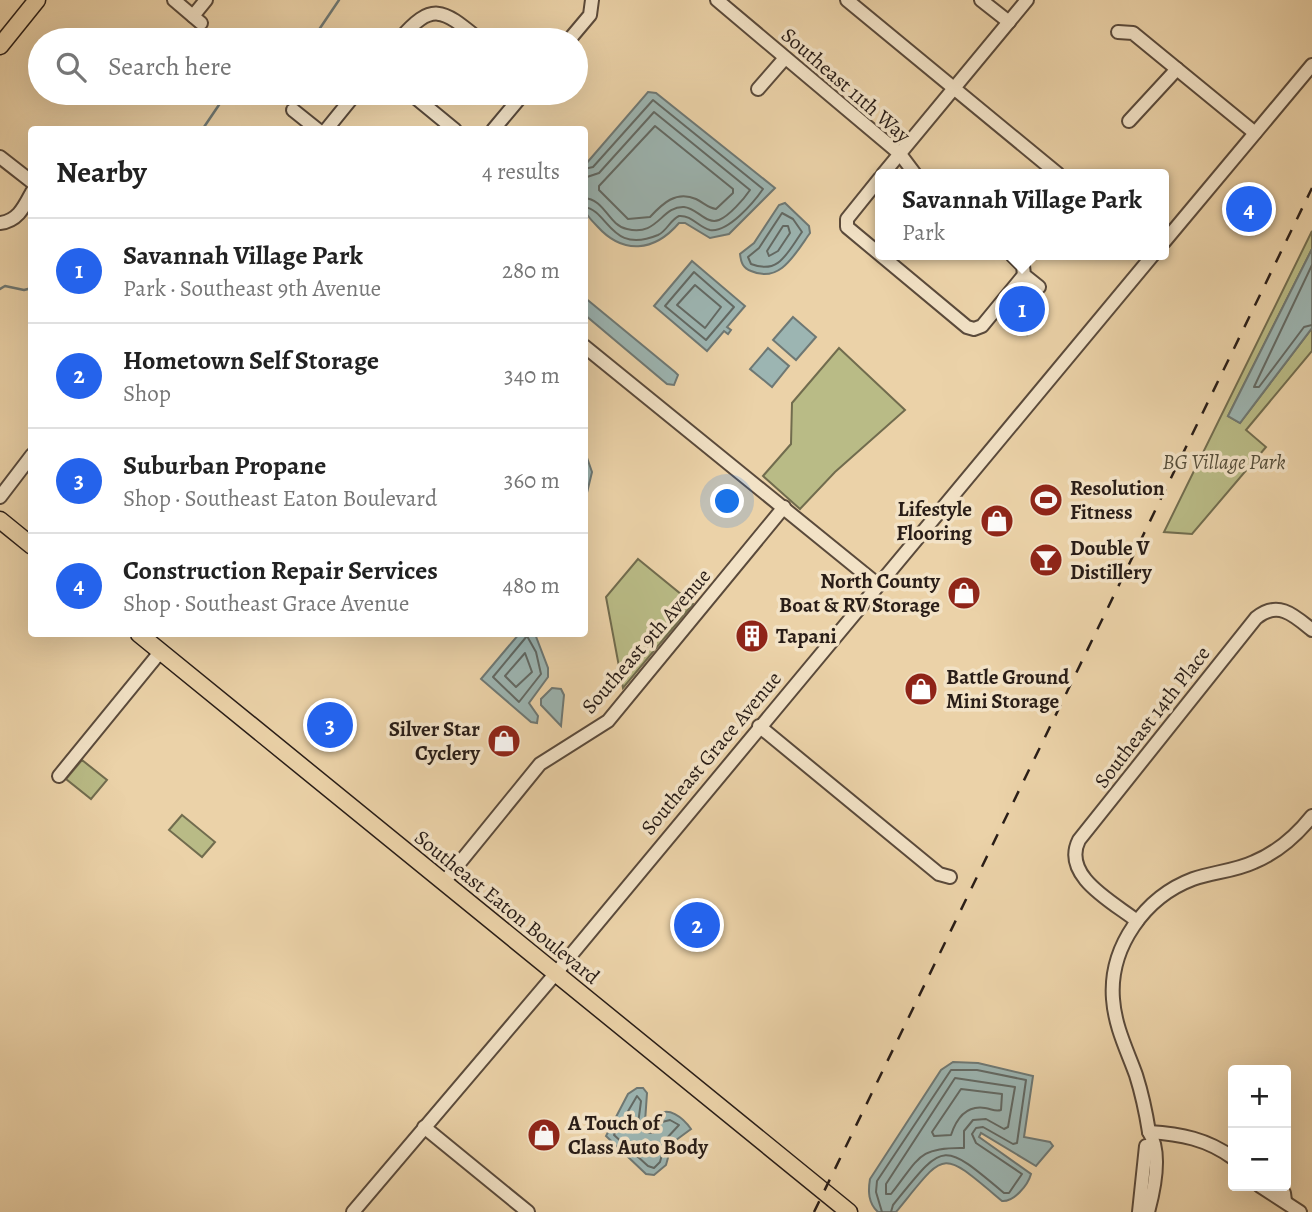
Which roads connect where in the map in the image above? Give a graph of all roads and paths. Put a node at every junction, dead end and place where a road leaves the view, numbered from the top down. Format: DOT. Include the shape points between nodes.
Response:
graph roads {
  1 [pos="37,0"];
  2 [pos="173,0"];
  3 [pos="206,0"];
  4 [pos="592,0"];
  5 [pos="717,0"];
  6 [pos="847,0"];
  7 [pos="981,0"];
  8 [pos="1027,0"];
  9 [pos="1009,22"];
  10 [pos="409,28"];
  11 [pos="465,28"];
  12 [pos="579,28"];
  13 [pos="1118,32"];
  14 [pos="0,46"];
  15 [pos="785,58"];
  16 [pos="1312,65"];
  17 [pos="1177,69"];
  18 [pos="758,89"];
  19 [pos="954,89"];
  20 [pos="346,105"];
  21 [pos="425,105"];
  22 [pos="514,105"];
  23 [pos="293,110"];
  24 [pos="1129,121"];
  25 [pos="313,126"];
  26 [pos="329,126"];
  27 [pos="450,126"];
  28 [pos="496,126"];
  29 [pos="1255,133"];
  30 [pos="900,154"];
  31 [pos="0,156"];
  32 [pos="888,169"];
  33 [pos="911,169"];
  34 [pos="1052,169"];
  35 [pos="28,179"];
  36 [pos="875,185"];
  37 [pos="28,199"];
  38 [pos="0,223"];
  39 [pos="1169,236"];
  40 [pos="875,249"];
  41 [pos="888,260"];
  42 [pos="1017,260"];
  43 [pos="1149,260"];
  44 [pos="1024,275"];
  45 [pos="1039,288"];
  46 [pos="588,349"];
  47 [pos="28,460"];
  48 [pos="0,497"];
  49 [pos="784,507"];
  50 [pos="0,520"];
  51 [pos="28,543"];
  52 [pos="877,584"];
  53 [pos="1312,630"];
  54 [pos="143,637"];
  55 [pos="161,651"];
  56 [pos="759,726"];
  57 [pos="59,776"];
  58 [pos="1312,816"];
  59 [pos="950,877"];
  60 [pos="444,882"];
  61 [pos="1137,921"];
  62 [pos="556,973"];
  63 [pos="424,1127"];
  64 [pos="1149,1132"];
  65 [pos="1228,1155"];
  66 [pos="1266,1191"];
  67 [pos="1281,1191"];
  68 [pos="1285,1200"];
  69 [pos="353,1212"];
  70 [pos="528,1212"];
  71 [pos="849,1212"];
  72 [pos="1139,1212"];
  73 [pos="1149,1212"];
  74 [pos="1300,1212"];
  1 -- 14 [label="main road"];
  2 -- 3 [label="street" via="197,19"];
  4 -- 12 [label="street" via="590,15"];
  5 -- 15 [label="street, Southeast 11th Way"];
  6 -- 19 [label="street"];
  7 -- 9 [label="street"];
  8 -- 9 [label="street"];
  9 -- 19 [label="street"];
  10 -- 11 [label="street" via="427,13 450,16"];
  13 -- 17 [label="street" via="1133,33"];
  15 -- 18 [label="street"];
  15 -- 30 [label="street, Southeast 11th Way"];
  16 -- 29 [label="street"];
  17 -- 24 [label="street"];
  17 -- 29 [label="street"];
  19 -- 30 [label="street"];
  19 -- 34 [label="street"];
  20 -- 26 [label="street"];
  21 -- 27 [label="street"];
  22 -- 28 [label="street"];
  23 -- 25 [label="street"];
  29 -- 39 [label="street"];
  30 -- 32 [label="street"];
  30 -- 33 [label="street, Southeast 11th Way"];
  31 -- 35 [label="street"];
  36 -- 40 [label="street" via="845,223"];
  37 -- 38 [label="street" via="12,221"];
  41 -- 44 [label="street" via="974,330"];
  42 -- 44 [label="street"];
  43 -- 52 [label="street, Southeast Grace Avenue"];
  44 -- 45 [label="street"];
  46 -- 49 [label="street"];
  47 -- 48 [label="street"];
  49 -- 52 [label="street"];
  49 -- 60 [label="street, Southeast 9th Avenue" via="608,721 540,764"];
  50 -- 51 [label="main road"];
  52 -- 56 [label="street, Southeast Grace Avenue"];
  53 -- 61 [label="street, Southeast 14th Place" via="1289,612 1271,610 1256,618 1081,837 1075,858 1083,877"];
  54 -- 55 [label="main road, Southeast Eaton Boulevard"];
  55 -- 57 [label="street"];
  55 -- 60 [label="main road, Southeast Eaton Boulevard"];
  56 -- 59 [label="street" via="939,874"];
  56 -- 62 [label="street, Southeast Grace Avenue"];
  58 -- 61 [label="street" via="1275,851 1251,864 1184,883 1158,899"];
  60 -- 62 [label="main road, Southeast Eaton Boulevard"];
  61 -- 64 [label="street" via="1118,959 1113,999"];
  62 -- 63 [label="street, Southeast Grace Avenue"];
  62 -- 71 [label="main road, Southeast Eaton Boulevard"];
  63 -- 69 [label="street, Southeast Grace Avenue"];
  63 -- 70 [label="street"];
  64 -- 65 [label="street" via="1200,1140"];
  64 -- 72 [label="street"];
  64 -- 73 [label="street" via="1154,1140 1154,1164"];
  66 -- 68 [label="street"];
  67 -- 68 [label="street"];
  68 -- 74 [label="street"];
}
